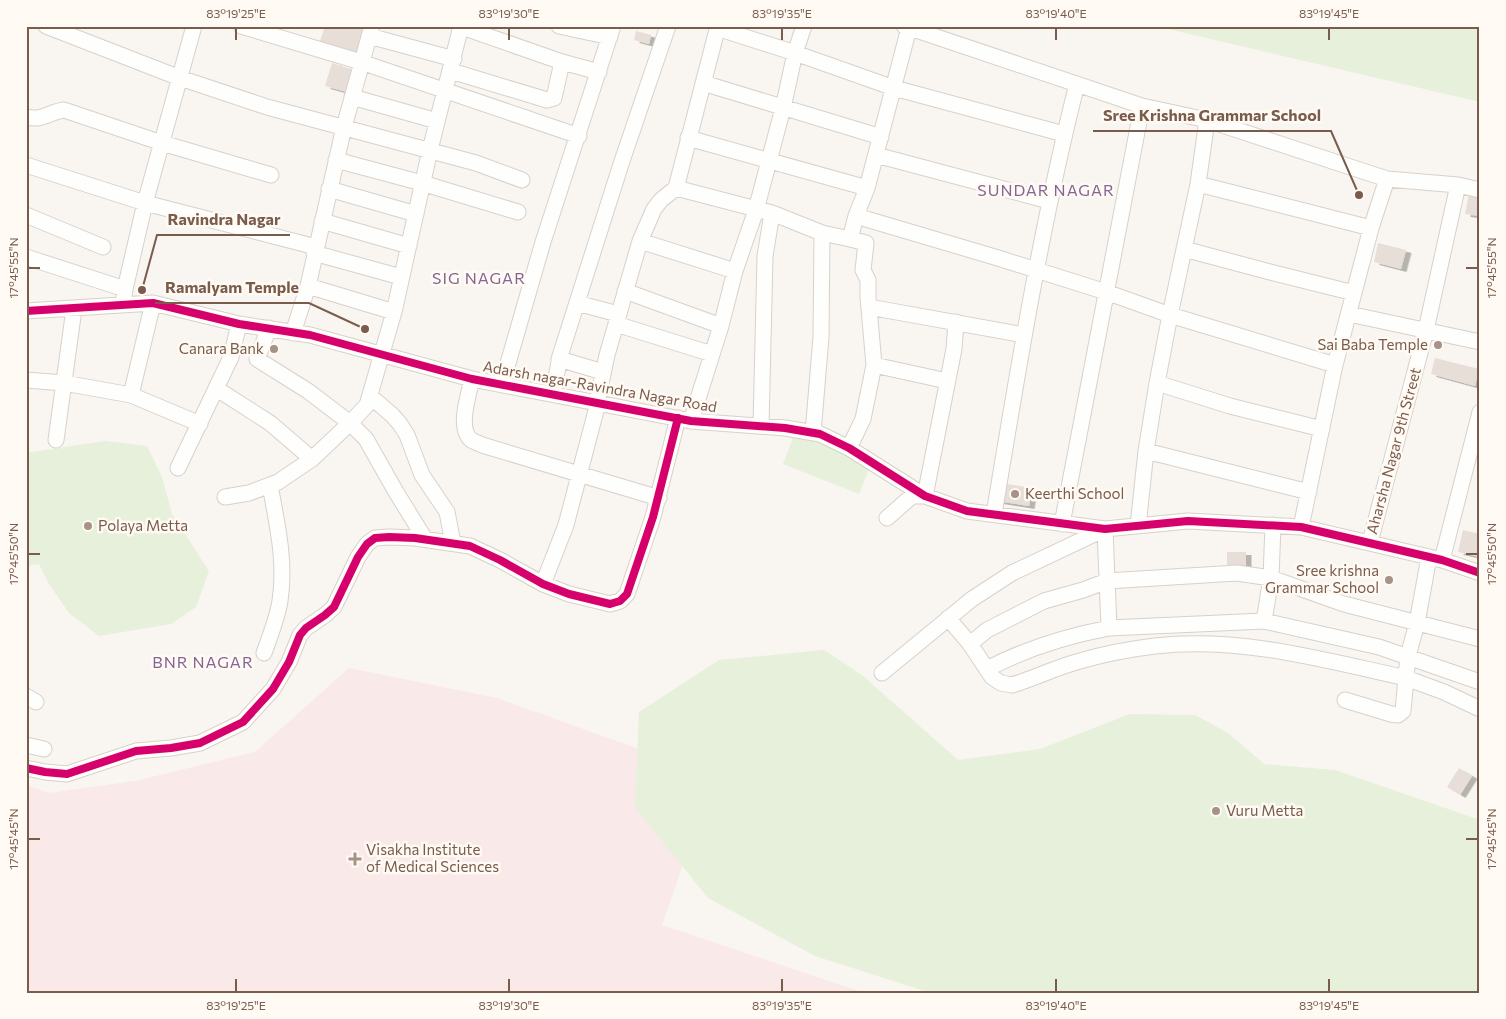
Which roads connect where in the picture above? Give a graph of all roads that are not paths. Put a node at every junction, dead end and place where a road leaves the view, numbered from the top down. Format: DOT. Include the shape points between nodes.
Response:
graph roads {
  1 [pos="46,26"];
  2 [pos="194,26"];
  3 [pos="241,26"];
  4 [pos="460,26"];
  5 [pos="668,26"];
  6 [pos="804,26"];
  7 [pos="567,27"];
  8 [pos="717,27"];
  9 [pos="906,27"];
  10 [pos="371,31"];
  11 [pos="612,32"];
  12 [pos="795,53"];
  13 [pos="361,62"];
  14 [pos="562,62"];
  15 [pos="452,65"];
  16 [pos="599,72"];
  17 [pos="180,78"];
  18 [pos="703,83"];
  19 [pos="1076,84"];
  20 [pos="894,88"];
  21 [pos="446,91"];
  22 [pos="352,97"];
  23 [pos="1142,106"];
  24 [pos="783,108"];
  25 [pos="26,117"];
  26 [pos="1207,120"];
  27 [pos="437,121"];
  28 [pos="344,127"];
  29 [pos="1064,134"];
  30 [pos="579,136"];
  31 [pos="881,137"];
  32 [pos="688,138"];
  33 [pos="162,143"];
  34 [pos="430,150"];
  35 [pos="876,154"];
  36 [pos="336,160"];
  37 [pos="770,160"];
  38 [pos="26,165"];
  39 [pos="271,175"];
  40 [pos="1387,179"];
  41 [pos="522,180"];
  42 [pos="422,183"];
  43 [pos="1198,184"];
  44 [pos="1458,185"];
  45 [pos="676,188"];
  46 [pos="867,188"];
  47 [pos="329,189"];
  48 [pos="1480,190"];
  49 [pos="1049,201"];
  50 [pos="145,203"];
  51 [pos="756,210"];
  52 [pos="518,212"];
  53 [pos="772,213"];
  54 [pos="416,214"];
  55 [pos="26,216"];
  56 [pos="856,216"];
  57 [pos="322,221"];
  58 [pos="1372,228"];
  59 [pos="822,233"];
  60 [pos="850,239"];
  61 [pos="640,241"];
  62 [pos="102,246"];
  63 [pos="409,246"];
  64 [pos="1184,249"];
  65 [pos="315,250"];
  66 [pos="26,257"];
  67 [pos="735,271"];
  68 [pos="1037,271"];
  69 [pos="401,276"];
  70 [pos="308,286"];
  71 [pos="625,291"];
  72 [pos="1106,292"];
  73 [pos="1354,292"];
  74 [pos="124,296"];
  75 [pos="153,303"];
  76 [pos="577,303"];
  77 [pos="869,307"];
  78 [pos="74,308"];
  79 [pos="26,310"];
  80 [pos="394,312"];
  81 [pos="1170,314"];
  82 [pos="1349,314"];
  83 [pos="617,319"];
  84 [pos="956,322"];
  85 [pos="239,324"];
  86 [pos="721,326"];
  87 [pos="269,328"];
  88 [pos="1426,330"];
  89 [pos="293,333"];
  90 [pos="1024,336"];
  91 [pos="1480,342"];
  92 [pos="381,354"];
  93 [pos="712,354"];
  94 [pos="559,359"];
  95 [pos="874,365"];
  96 [pos="1335,366"];
  97 [pos="603,372"];
  98 [pos="472,379"];
  99 [pos="26,380"];
  100 [pos="947,381"];
  101 [pos="64,383"];
  102 [pos="1157,383"];
  103 [pos="502,384"];
  104 [pos="217,389"];
  105 [pos="553,394"];
  106 [pos="132,395"];
  107 [pos="370,396"];
  108 [pos="597,403"];
  109 [pos="1480,412"];
  110 [pos="685,419"];
  111 [pos="350,423"];
  112 [pos="200,424"];
  113 [pos="761,426"];
  114 [pos="1322,429"];
  115 [pos="813,433"];
  116 [pos="56,440"];
  117 [pos="849,448"];
  118 [pos="1146,451"];
  119 [pos="312,459"];
  120 [pos="178,468"];
  121 [pos="580,474"];
  122 [pos="270,485"];
  123 [pos="1309,492"];
  124 [pos="925,496"];
  125 [pos="225,497"];
  126 [pos="659,498"];
  127 [pos="994,514"];
  128 [pos="887,518"];
  129 [pos="1062,524"];
  130 [pos="1273,525"];
  131 [pos="1138,526"];
  132 [pos="1301,528"];
  133 [pos="1105,529"];
  134 [pos="425,539"];
  135 [pos="1370,542"];
  136 [pos="453,543"];
  137 [pos="1435,558"];
  138 [pos="1480,573"];
  139 [pos="1270,578"];
  140 [pos="1107,581"];
  141 [pos="544,584"];
  142 [pos="948,618"];
  143 [pos="1264,621"];
  144 [pos="1418,623"];
  145 [pos="1109,628"];
  146 [pos="1480,639"];
  147 [pos="970,644"];
  148 [pos="264,653"];
  149 [pos="1408,656"];
  150 [pos="987,669"];
  151 [pos="882,673"];
  152 [pos="1406,678"];
  153 [pos="1480,682"];
  154 [pos="1346,700"];
  155 [pos="1480,709"];
  156 [pos="26,745"];
  157 [pos="44,749"];
  158 [pos="26,768"];
  1 -- 17 [label="street"];
  2 -- 17 [label="street"];
  3 -- 13 [label="street"];
  4 -- 14 [label="street"];
  4 -- 15 [label="street"];
  5 -- 76 [label="street"];
  6 -- 12 [label="street"];
  7 -- 11 [label="street"];
  8 -- 12 [label="street"];
  8 -- 18 [label="street"];
  9 -- 19 [label="street"];
  9 -- 20 [label="street"];
  10 -- 13 [label="street"];
  10 -- 15 [label="street"];
  11 -- 16 [label="street"];
  12 -- 20 [label="street"];
  12 -- 24 [label="street"];
  13 -- 21 [label="street"];
  13 -- 22 [label="street"];
  14 -- 15 [label="street" via="554,98 547,100"];
  14 -- 16 [label="street"];
  15 -- 21 [label="street"];
  16 -- 30 [label="street"];
  17 -- 28 [label="street" via="267,107"];
  17 -- 33 [label="street"];
  18 -- 24 [label="street"];
  18 -- 32 [label="street"];
  19 -- 23 [label="street"];
  19 -- 29 [label="street"];
  20 -- 29 [label="street"];
  20 -- 31 [label="street"];
  21 -- 27 [label="street"];
  21 -- 30 [label="street"];
  22 -- 27 [label="street"];
  22 -- 28 [label="street"];
  23 -- 26 [label="street"];
  23 -- 72 [label="street"];
  24 -- 31 [label="street"];
  24 -- 37 [label="street"];
  25 -- 33 [label="street" via="44,118 64,110"];
  26 -- 40 [label="street"];
  26 -- 43 [label="street"];
  27 -- 34 [label="street"];
  28 -- 34 [label="street"];
  28 -- 36 [label="street"];
  29 -- 49 [label="street"];
  30 -- 103 [label="street"];
  31 -- 35 [label="street"];
  32 -- 37 [label="street"];
  32 -- 45 [label="street"];
  33 -- 39 [label="street"];
  33 -- 50 [label="street"];
  34 -- 41 [label="street"];
  34 -- 42 [label="street"];
  35 -- 46 [label="street"];
  35 -- 49 [label="street"];
  36 -- 42 [label="street"];
  36 -- 47 [label="street"];
  37 -- 46 [label="street"];
  37 -- 51 [label="street"];
  38 -- 50 [label="street"];
  40 -- 44 [label="street"];
  40 -- 58 [label="street"];
  42 -- 52 [label="street"];
  42 -- 54 [label="street"];
  43 -- 58 [label="street"];
  43 -- 64 [label="street"];
  44 -- 48 [label="street"];
  44 -- 88 [label="street, Aharsha Nagar 9th Street"];
  45 -- 51 [label="street"];
  45 -- 61 [label="street" via="654,209"];
  46 -- 56 [label="street"];
  47 -- 54 [label="street"];
  47 -- 57 [label="street"];
  49 -- 68 [label="street"];
  50 -- 65 [label="street"];
  50 -- 74 [label="street"];
  51 -- 53 [label="street"];
  51 -- 67 [label="street"];
  53 -- 59 [label="street"];
  53 -- 113 [label="street" via="765,256"];
  54 -- 63 [label="street"];
  55 -- 62 [label="street"];
  56 -- 60 [label="street"];
  56 -- 68 [label="street"];
  57 -- 63 [label="street"];
  57 -- 65 [label="street"];
  58 -- 73 [label="street"];
  59 -- 60 [label="street"];
  59 -- 115 [label="street" via="821,337"];
  60 -- 77 [label="street" via="866,244 863,270 868,280"];
  61 -- 67 [label="street"];
  61 -- 71 [label="street"];
  63 -- 69 [label="street"];
  64 -- 73 [label="street"];
  64 -- 81 [label="street"];
  65 -- 69 [label="street"];
  65 -- 70 [label="street"];
  66 -- 74 [label="street"];
  67 -- 86 [label="street"];
  68 -- 72 [label="street"];
  68 -- 90 [label="street"];
  69 -- 80 [label="street"];
  70 -- 80 [label="street"];
  70 -- 89 [label="street"];
  71 -- 83 [label="street"];
  71 -- 86 [label="street"];
  72 -- 81 [label="street"];
  72 -- 129 [label="street"];
  73 -- 82 [label="street"];
  74 -- 75 [label="street, Adarsh nagar-Ravindra Nagar Road"];
  74 -- 78 [label="street, Adarsh nagar-Ravindra Nagar Road"];
  75 -- 85 [label="street, Adarsh nagar-Ravindra Nagar Road"];
  75 -- 106 [label="street"];
  76 -- 83 [label="street"];
  76 -- 94 [label="street"];
  77 -- 84 [label="street"];
  77 -- 95 [label="street"];
  78 -- 79 [label="street, Adarsh nagar-Ravindra Nagar Road"];
  78 -- 101 [label="street"];
  80 -- 92 [label="street"];
  81 -- 96 [label="street"];
  81 -- 102 [label="street"];
  82 -- 88 [label="street"];
  82 -- 96 [label="street"];
  83 -- 93 [label="street"];
  83 -- 97 [label="street"];
  84 -- 90 [label="street"];
  84 -- 100 [label="street"];
  85 -- 87 [label="street, Adarsh nagar-Ravindra Nagar Road"];
  85 -- 104 [label="street" via="231,357"];
  86 -- 93 [label="street"];
  87 -- 89 [label="street, Adarsh nagar-Ravindra Nagar Road"];
  87 -- 111 [label="street" via="257,359 308,391"];
  88 -- 91 [label="street"];
  88 -- 135 [label="street, Aharsha Nagar 9th Street"];
  89 -- 92 [label="street, Adarsh nagar-Ravindra Nagar Road"];
  90 -- 127 [label="street"];
  92 -- 98 [label="street, Adarsh nagar-Ravindra Nagar Road"];
  92 -- 107 [label="street"];
  93 -- 110 [label="street"];
  94 -- 97 [label="street"];
  94 -- 105 [label="street"];
  95 -- 100 [label="street"];
  95 -- 117 [label="street" via="863,419"];
  96 -- 114 [label="street"];
  97 -- 108 [label="street"];
  98 -- 103 [label="street, Adarsh nagar-Ravindra Nagar Road"];
  98 -- 121 [label="street" via="465,411 466,432 471,440"];
  99 -- 101 [label="street"];
  100 -- 124 [label="street"];
  101 -- 106 [label="street"];
  101 -- 116 [label="street"];
  102 -- 114 [label="street" via="1230,406"];
  102 -- 118 [label="street"];
  103 -- 105 [label="street, Adarsh nagar-Ravindra Nagar Road"];
  104 -- 112 [label="street"];
  104 -- 119 [label="street" via="270,423"];
  105 -- 108 [label="street, Adarsh nagar-Ravindra Nagar Road"];
  106 -- 112 [label="street"];
  107 -- 111 [label="street" via="367,406"];
  107 -- 136 [label="street" via="392,415 407,435 428,485 447,512"];
  108 -- 110 [label="street, Adarsh nagar-Ravindra Nagar Road"];
  108 -- 121 [label="street"];
  109 -- 137 [label="street"];
  110 -- 113 [label="street, Adarsh nagar-Ravindra Nagar Road"];
  110 -- 126 [label="street"];
  111 -- 119 [label="street"];
  111 -- 134 [label="street" via="366,439"];
  112 -- 120 [label="street"];
  113 -- 115 [label="street, Adarsh nagar-Ravindra Nagar Road"];
  114 -- 123 [label="street"];
  115 -- 117 [label="street, Adarsh nagar-Ravindra Nagar Road"];
  117 -- 124 [label="street, Adarsh nagar-Ravindra Nagar Road"];
  118 -- 123 [label="street"];
  118 -- 131 [label="street"];
  119 -- 122 [label="street"];
  121 -- 126 [label="street"];
  121 -- 141 [label="street" via="566,525"];
  122 -- 125 [label="street"];
  122 -- 148 [label="street" via="282,563 278,608"];
  123 -- 132 [label="street"];
  124 -- 127 [label="street, Adarsh nagar-Ravindra Nagar Road" via="967,511"];
  124 -- 128 [label="street" via="912,496"];
  126 -- 141 [label="street" via="626,594 620,601 610,604"];
  127 -- 129 [label="street, Adarsh nagar-Ravindra Nagar Road"];
  129 -- 133 [label="street, Adarsh nagar-Ravindra Nagar Road"];
  130 -- 131 [label="street, Adarsh nagar-Ravindra Nagar Road" via="1188,521"];
  130 -- 132 [label="street, Adarsh nagar-Ravindra Nagar Road"];
  130 -- 139 [label="street"];
  131 -- 133 [label="street, Adarsh nagar-Ravindra Nagar Road"];
  132 -- 135 [label="street, Adarsh nagar-Ravindra Nagar Road"];
  133 -- 140 [label="street"];
  133 -- 142 [label="street" via="1012,573"];
  134 -- 136 [label="street"];
  134 -- 158 [label="street" via="389,536 370,540 334,606 300,635 273,689 243,722 200,743 136,751 66,774"];
  135 -- 137 [label="street, Adarsh nagar-Ravindra Nagar Road"];
  136 -- 141 [label="street" via="470,546"];
  137 -- 138 [label="street, Adarsh nagar-Ravindra Nagar Road"];
  137 -- 144 [label="street"];
  139 -- 140 [label="street" via="1238,574"];
  139 -- 143 [label="street"];
  139 -- 144 [label="street" via="1344,604"];
  140 -- 145 [label="street"];
  140 -- 147 [label="street" via="1037,604 987,630"];
  142 -- 147 [label="street"];
  142 -- 151 [label="street"];
  143 -- 145 [label="street"];
  143 -- 149 [label="street"];
  144 -- 146 [label="street"];
  144 -- 149 [label="street"];
  145 -- 150 [label="street" via="1042,644"];
  147 -- 150 [label="street"];
  149 -- 152 [label="street"];
  149 -- 153 [label="street"];
  150 -- 152 [label="street" via="1000,683 1012,685 1088,659 1156,646 1202,644 1300,654"];
  152 -- 154 [label="street" via="1403,711 1398,714"];
  152 -- 155 [label="street"];
  156 -- 157 [label="street"];
}
